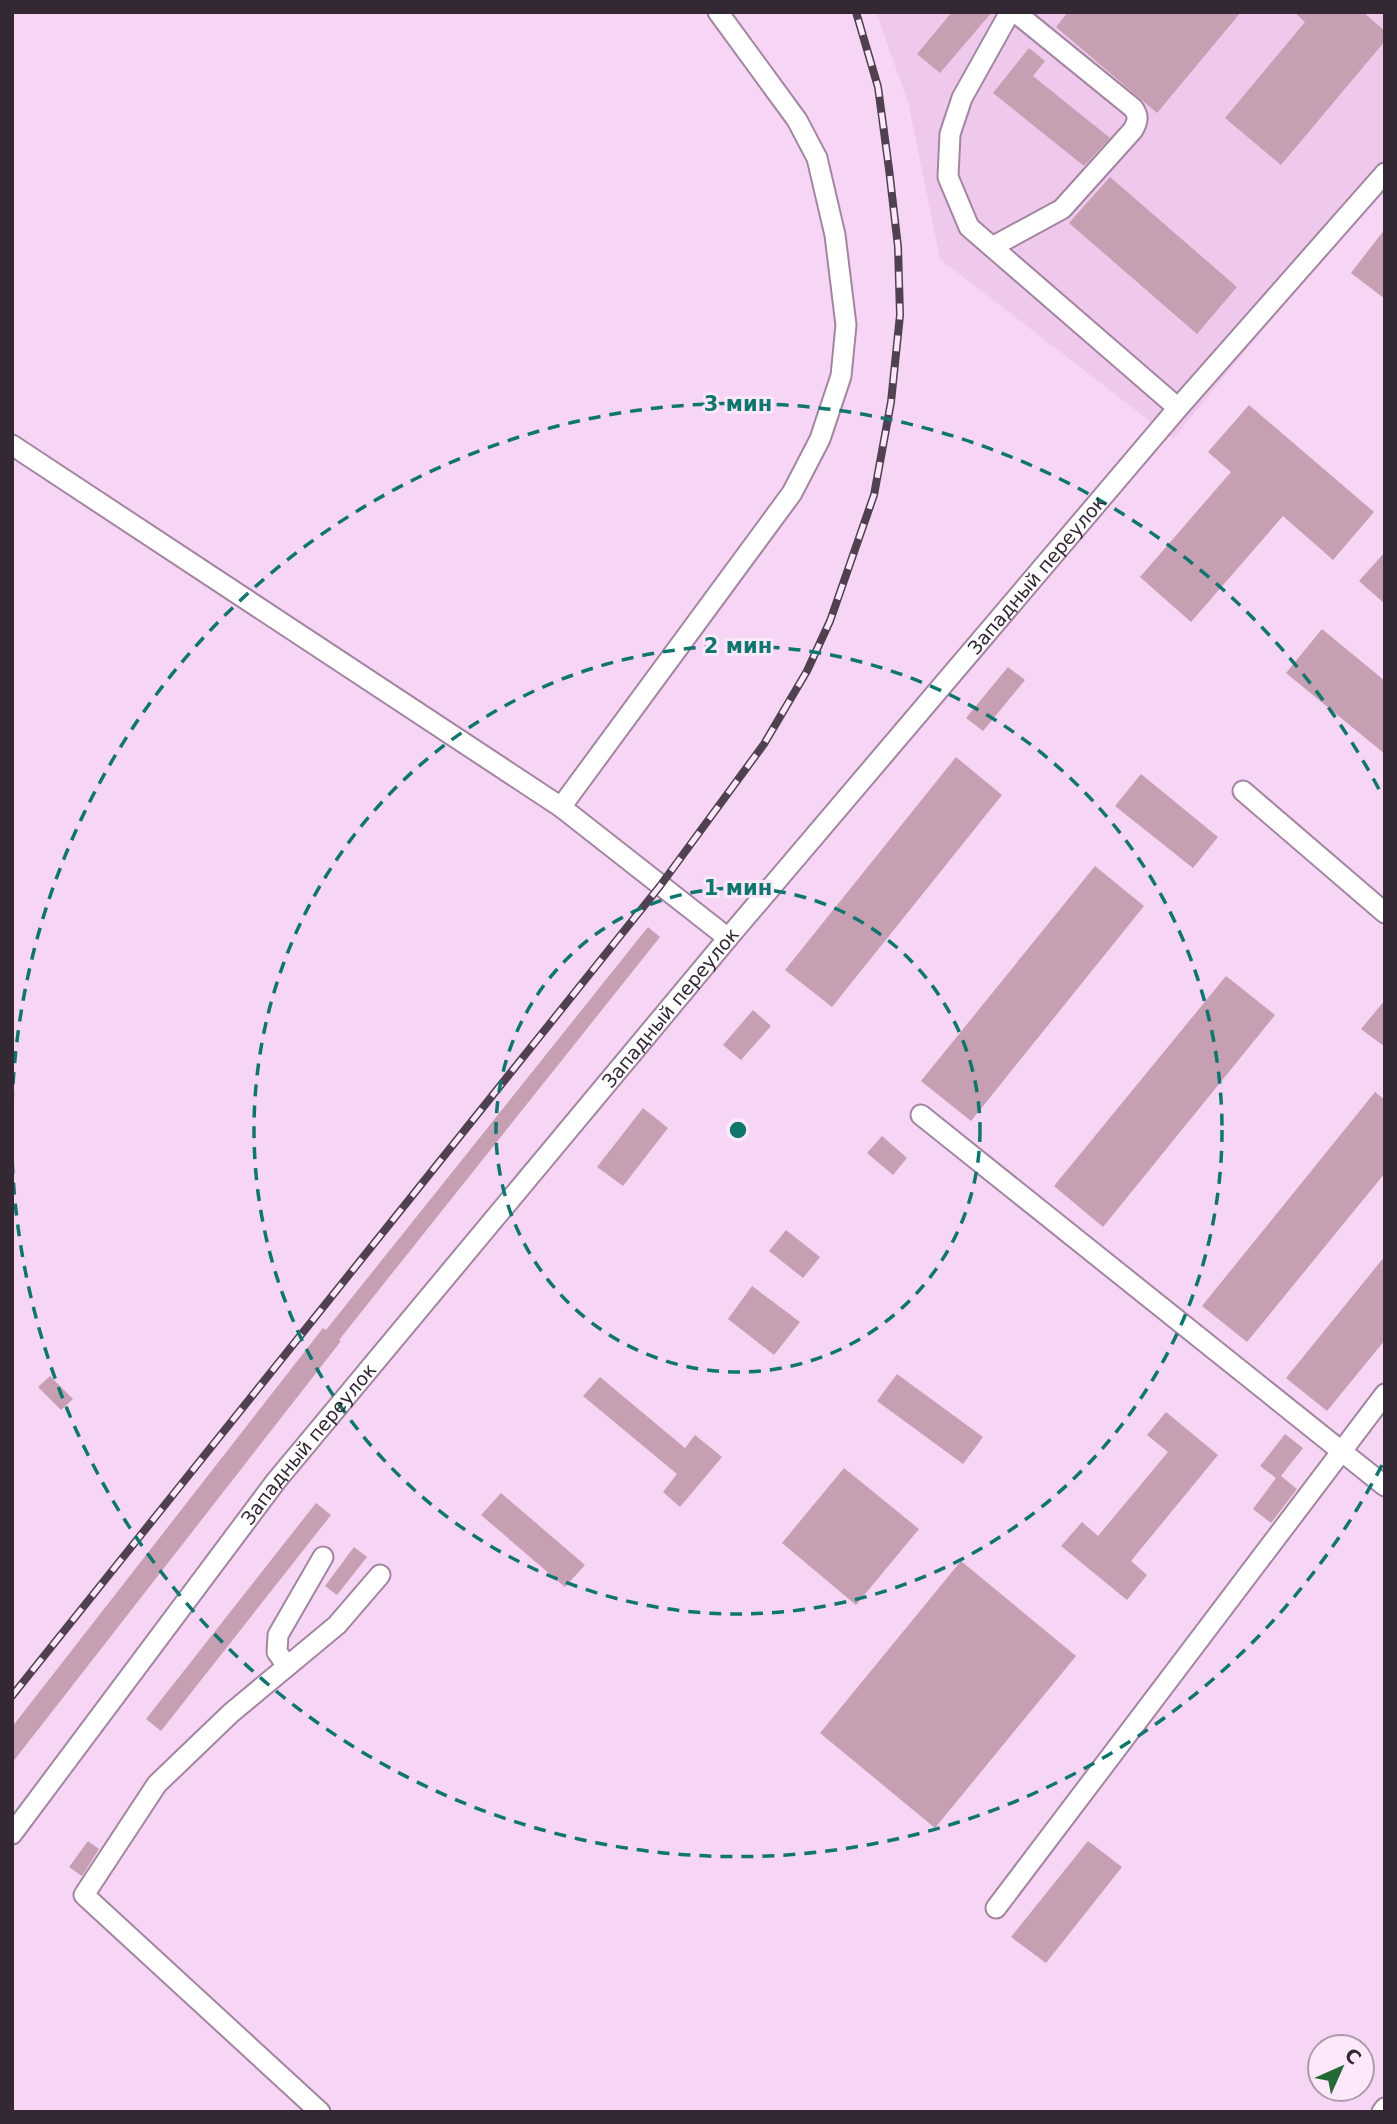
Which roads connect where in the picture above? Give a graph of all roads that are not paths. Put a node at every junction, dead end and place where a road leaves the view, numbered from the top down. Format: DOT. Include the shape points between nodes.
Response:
graph roads {
  1 [pos="718,12"];
  2 [pos="1013,12"];
  3 [pos="1385,173"];
  4 [pos="992,247"];
  5 [pos="1178,408"];
  6 [pos="12,445"];
  7 [pos="1243,791"];
  8 [pos="561,807"];
  9 [pos="1385,914"];
  10 [pos="728,938"];
  11 [pos="921,1115"];
  12 [pos="1385,1394"];
  13 [pos="1341,1452"];
  14 [pos="1385,1486"];
  15 [pos="323,1557"];
  16 [pos="380,1575"];
  17 [pos="287,1666"];
  18 [pos="12,1834"];
  19 [pos="996,1908"];
  20 [pos="320,2112"];
  1 -- 8 [label="street" via="797,120 817,158 835,235 844,303 841,376 820,439 792,493"];
  2 -- 4 [label="street" via="962,98 950,134 948,177 969,227"];
  2 -- 4 [label="street" via="1133,108 1137,122 1062,209"];
  3 -- 5 [label="street, Западный переулок"];
  4 -- 5 [label="street"];
  5 -- 10 [label="street, Западный переулок"];
  6 -- 8 [label="street"];
  7 -- 9 [label="street"];
  8 -- 10 [label="street"];
  10 -- 18 [label="street, Западный переулок" via="276,1481"];
  11 -- 13 [label="street"];
  12 -- 13 [label="street"];
  13 -- 14 [label="street"];
  13 -- 19 [label="street"];
  15 -- 17 [label="street" via="278,1634 277,1652"];
  16 -- 17 [label="street" via="337,1625"];
  17 -- 20 [label="street" via="230,1713 157,1784 85,1895"];
}
